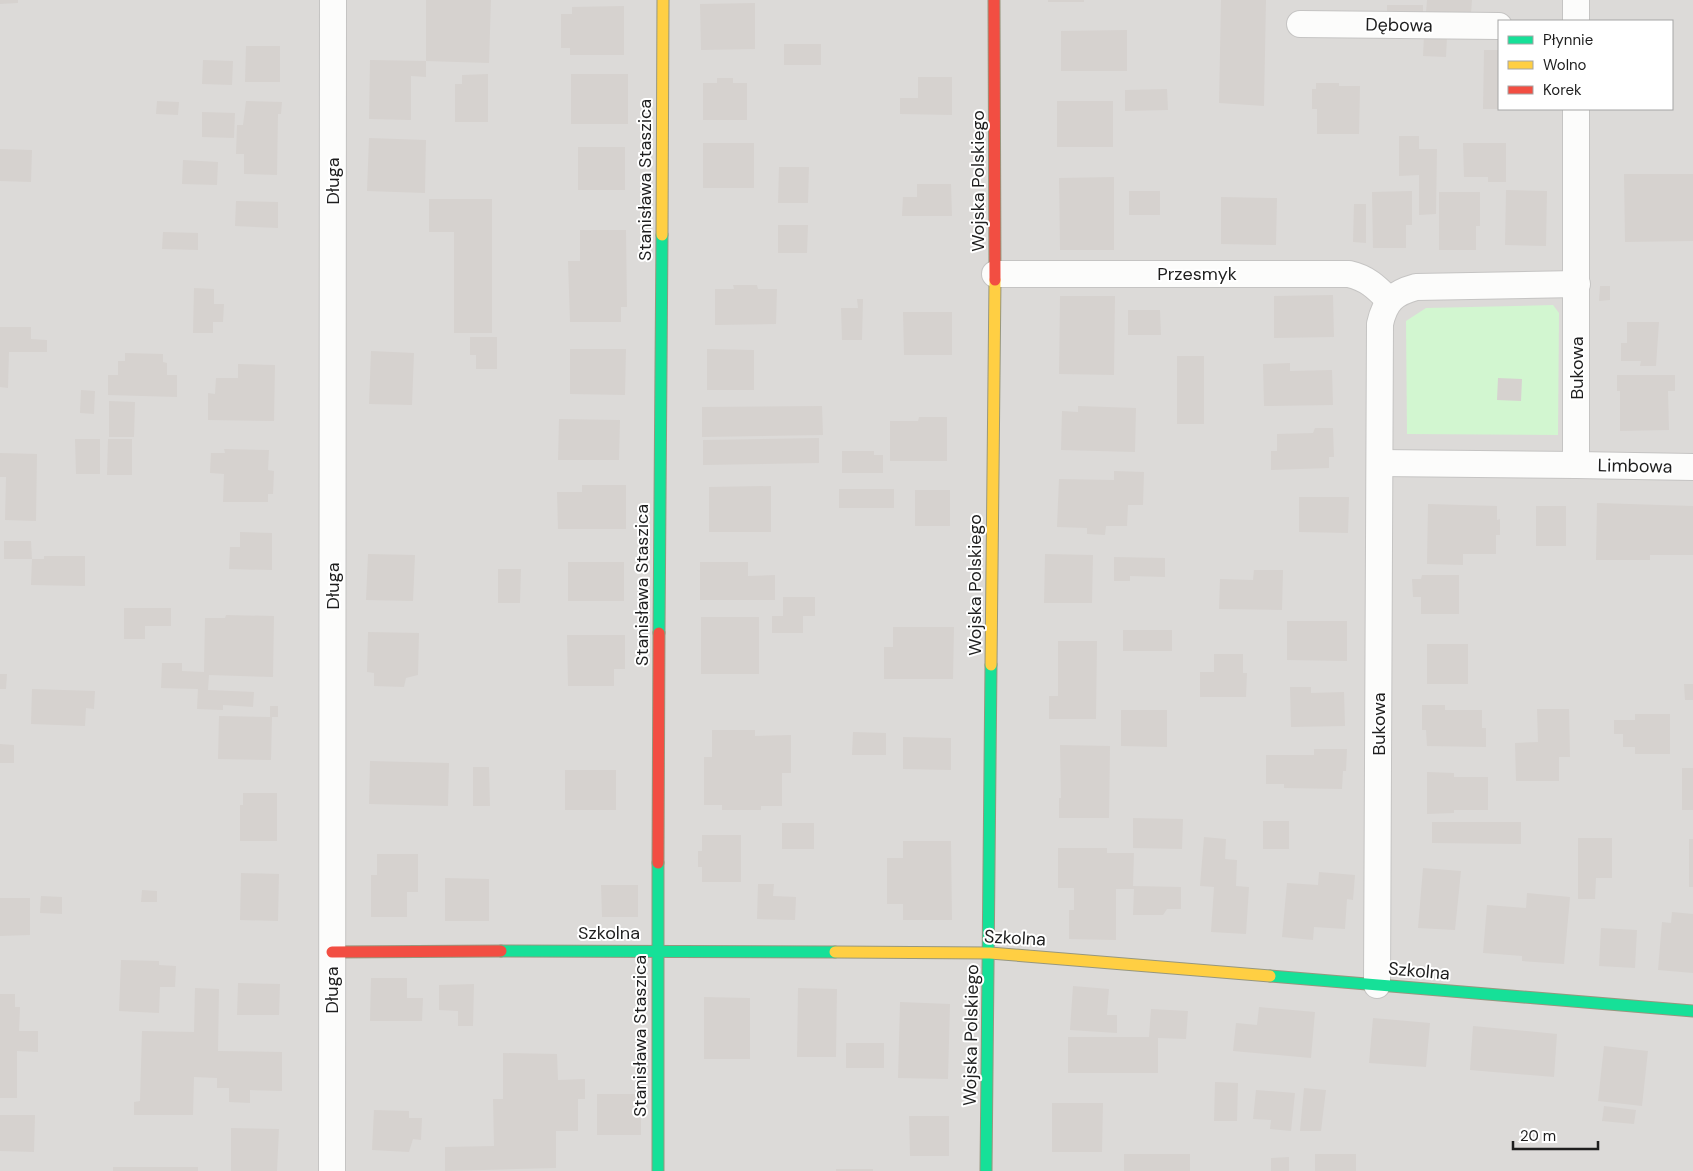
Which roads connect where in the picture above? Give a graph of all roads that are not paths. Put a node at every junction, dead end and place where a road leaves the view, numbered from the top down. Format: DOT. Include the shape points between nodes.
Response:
graph roads {
  1 [pos="333,0"];
  2 [pos="663,0"];
  3 [pos="994,0"];
  4 [pos="1576,0"];
  5 [pos="1576,20"];
  6 [pos="1300,24"];
  7 [pos="1498,26"];
  8 [pos="1576,110"];
  9 [pos="995,274"];
  10 [pos="1577,284"];
  11 [pos="1389,300"];
  12 [pos="1380,463"];
  13 [pos="1576,465"];
  14 [pos="1693,467"];
  15 [pos="657,950"];
  16 [pos="332,952"];
  17 [pos="990,954"];
  18 [pos="1377,985"];
  19 [pos="1693,1011"];
  20 [pos="332,1171"];
  21 [pos="658,1171"];
  22 [pos="986,1171"];
  1 -- 16 [label="street, Długa"];
  2 -- 15 [label="street, Stanisława Staszica"];
  3 -- 9 [label="street, Wojska Polskiego"];
  4 -- 5 [label="street"];
  6 -- 7 [label="street, Dębowa"];
  8 -- 10 [label="street, Bukowa"];
  9 -- 11 [label="street, Przesmyk" via="1349,274 1373,284"];
  9 -- 17 [label="street, Wojska Polskiego"];
  10 -- 11 [label="street" via="1416,287 1402,290"];
  10 -- 13 [label="street, Bukowa"];
  11 -- 12 [label="street, Bukowa" via="1380,324"];
  12 -- 13 [label="street"];
  12 -- 18 [label="street, Bukowa"];
  13 -- 14 [label="street, Limbowa"];
  15 -- 16 [label="street, Szkolna"];
  15 -- 17 [label="street, Szkolna"];
  15 -- 21 [label="street, Stanisława Staszica"];
  16 -- 20 [label="street, Długa"];
  17 -- 18 [label="street, Szkolna"];
  17 -- 22 [label="street, Wojska Polskiego"];
  18 -- 19 [label="street, Szkolna"];
}
